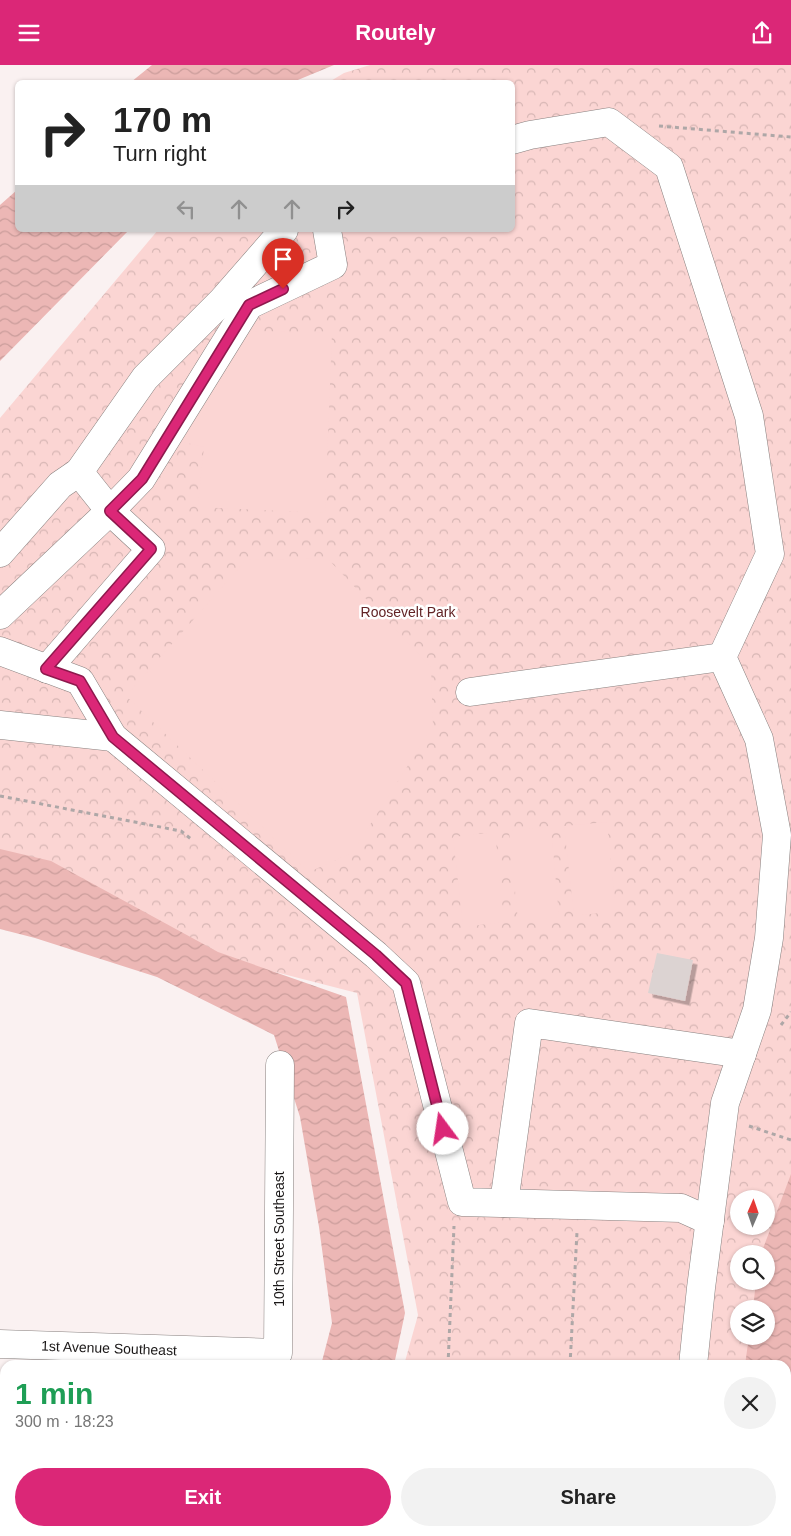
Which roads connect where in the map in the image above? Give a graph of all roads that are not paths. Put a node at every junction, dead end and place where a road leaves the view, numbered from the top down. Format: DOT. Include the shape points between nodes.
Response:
graph roads {
  1 [pos="515,139"];
  2 [pos="283,232"];
  3 [pos="327,232"];
  4 [pos="241,297"];
  5 [pos="79,472"];
  6 [pos="110,511"];
  7 [pos="0,553"];
  8 [pos="0,615"];
  9 [pos="0,651"];
  10 [pos="722,657"];
  11 [pos="46,669"];
  12 [pos="470,692"];
  13 [pos="0,725"];
  14 [pos="113,737"];
  15 [pos="742,1053"];
  16 [pos="280,1065"];
  17 [pos="504,1203"];
  18 [pos="710,1221"];
  19 [pos="0,1344"];
  20 [pos="81,1356"];
  21 [pos="218,1359"];
  22 [pos="694,1360"];
  1 -- 10 [label="street" via="609,122 669,167 749,416 770,554"];
  2 -- 4 [label="street"];
  3 -- 4 [label="street" via="333,265"];
  4 -- 5 [label="street" via="145,378"];
  4 -- 6 [label="street" via="142,479"];
  5 -- 6 [label="street"];
  5 -- 7 [label="street" via="60,485"];
  6 -- 8 [label="street"];
  6 -- 11 [label="street" via="151,549"];
  9 -- 11 [label="street"];
  10 -- 12 [label="street"];
  10 -- 15 [label="street" via="758,739 777,835 770,938 758,1010"];
  11 -- 14 [label="street" via="80,681"];
  13 -- 14 [label="street"];
  14 -- 17 [label="street" via="406,983 462,1201"];
  15 -- 17 [label="street" via="529,1023"];
  15 -- 18 [label="street" via="725,1103"];
  16 -- 21 [label="street, 10th Street Southeast" via="278,1353"];
  17 -- 18 [label="street" via="681,1208"];
  18 -- 22 [label="street"];
  19 -- 20 [label="street, 1st Avenue Southeast"];
  20 -- 21 [label="street, 1st Avenue Southeast"];
}
